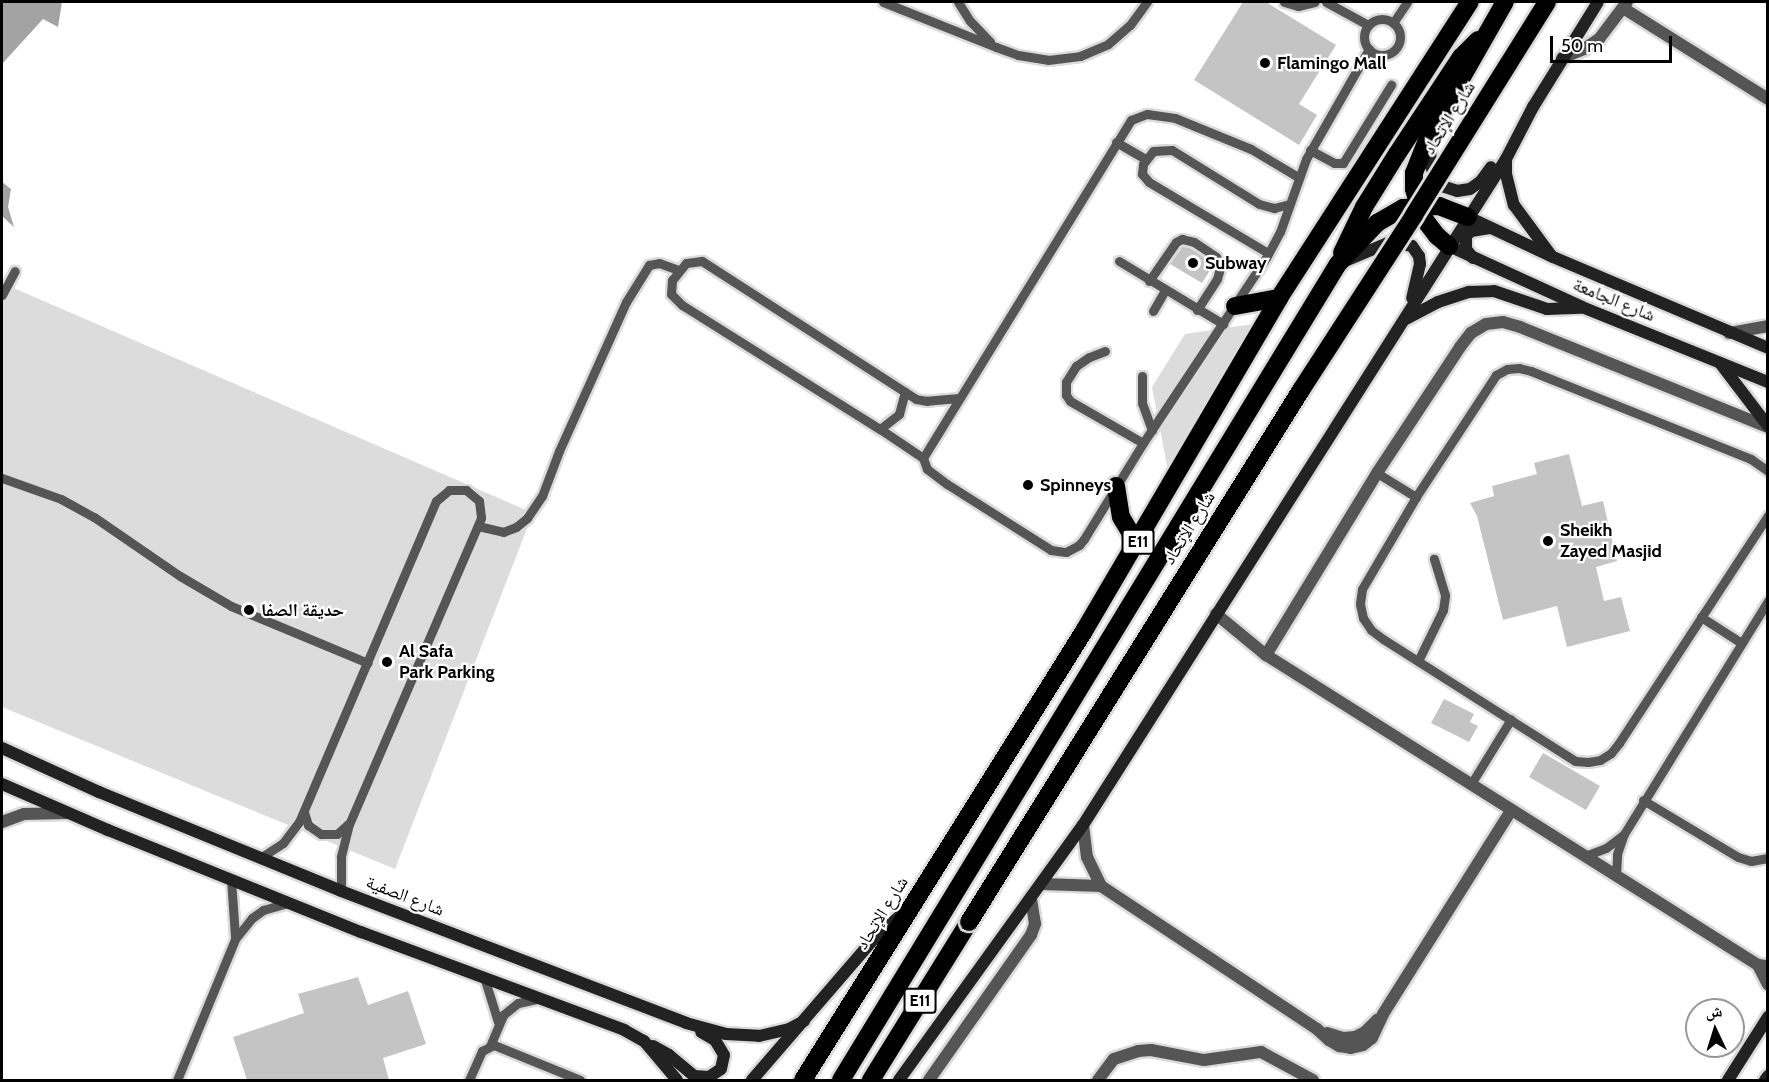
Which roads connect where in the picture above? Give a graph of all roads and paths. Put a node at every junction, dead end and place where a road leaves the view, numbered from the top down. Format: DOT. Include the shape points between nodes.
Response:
graph roads {
  1 [pos="883,2"];
  2 [pos="958,2"];
  3 [pos="1147,2"];
  4 [pos="1284,2"];
  5 [pos="1315,2"];
  6 [pos="1326,2"];
  7 [pos="1407,2"];
  8 [pos="1470,2"];
  9 [pos="1504,2"];
  10 [pos="1547,2"];
  11 [pos="1598,2"];
  12 [pos="1625,5"];
  13 [pos="1393,22"];
  14 [pos="1368,26"];
  15 [pos="1487,34"];
  16 [pos="996,47"];
  17 [pos="1369,49"];
  18 [pos="1562,58"];
  19 [pos="1391,86"];
  20 [pos="1767,99"];
  21 [pos="1533,107"];
  22 [pos="1429,135"];
  23 [pos="1116,142"];
  24 [pos="1310,150"];
  25 [pos="1145,159"];
  26 [pos="1506,159"];
  27 [pos="1298,177"];
  28 [pos="1290,204"];
  29 [pos="1417,205"];
  30 [pos="1468,216"];
  31 [pos="1492,228"];
  32 [pos="1449,246"];
  33 [pos="1268,254"];
  34 [pos="1553,257"];
  35 [pos="1474,260"];
  36 [pos="1119,261"];
  37 [pos="1338,264"];
  38 [pos="678,270"];
  39 [pos="15,271"];
  40 [pos="1149,281"];
  41 [pos="1165,290"];
  42 [pos="2,295"];
  43 [pos="1279,298"];
  44 [pos="1235,306"];
  45 [pos="1582,308"];
  46 [pos="1197,309"];
  47 [pos="1153,311"];
  48 [pos="1405,319"];
  49 [pos="1223,324"];
  50 [pos="1767,326"];
  51 [pos="1729,333"];
  52 [pos="1767,348"];
  53 [pos="1105,351"];
  54 [pos="1719,362"];
  55 [pos="1142,376"];
  56 [pos="1767,382"];
  57 [pos="905,392"];
  58 [pos="959,398"];
  59 [pos="1767,426"];
  60 [pos="880,429"];
  61 [pos="1152,430"];
  62 [pos="1143,443"];
  63 [pos="922,458"];
  64 [pos="1767,471"];
  65 [pos="1377,473"];
  66 [pos="2,478"];
  67 [pos="1116,486"];
  68 [pos="1416,497"];
  69 [pos="1767,514"];
  70 [pos="478,526"];
  71 [pos="1137,544"];
  72 [pos="1434,559"];
  73 [pos="1767,601"];
  74 [pos="1216,614"];
  75 [pos="1701,617"];
  76 [pos="1740,642"];
  77 [pos="1266,655"];
  78 [pos="1418,661"];
  79 [pos="368,663"];
  80 [pos="1511,719"];
  81 [pos="2,748"];
  82 [pos="2,784"];
  83 [pos="1471,784"];
  84 [pos="1643,800"];
  85 [pos="304,810"];
  86 [pos="1511,810"];
  87 [pos="67,813"];
  88 [pos="2,822"];
  89 [pos="349,824"];
  90 [pos="1083,825"];
  91 [pos="1624,834"];
  92 [pos="1585,856"];
  93 [pos="260,858"];
  94 [pos="1767,858"];
  95 [pos="1616,876"];
  96 [pos="231,879"];
  97 [pos="1042,884"];
  98 [pos="1101,886"];
  99 [pos="341,891"];
  100 [pos="1031,900"];
  101 [pos="290,903"];
  102 [pos="909,908"];
  103 [pos="235,939"];
  104 [pos="1763,965"];
  105 [pos="484,977"];
  106 [pos="1767,985"];
  107 [pos="545,999"];
  108 [pos="1767,1017"];
  109 [pos="804,1021"];
  110 [pos="498,1022"];
  111 [pos="686,1023"];
  112 [pos="644,1041"];
  113 [pos="490,1046"];
  114 [pos="1767,1076"];
  115 [pos="177,1080"];
  116 [pos="469,1080"];
  117 [pos="580,1080"];
  118 [pos="677,1080"];
  119 [pos="752,1080"];
  120 [pos="802,1080"];
  121 [pos="841,1080"];
  122 [pos="871,1080"];
  123 [pos="899,1080"];
  124 [pos="929,1080"];
  125 [pos="1098,1080"];
  126 [pos="1313,1080"];
  127 [pos="1728,1080"];
  128 [pos="1765,1080"];
  1 -- 16 [label="lane"];
  2 -- 16 [label="lane" via="970,21"];
  3 -- 16 [label="lane" via="1120,35 1080,56 1041,59"];
  4 -- 5 [label="lane" via="1298,6"];
  6 -- 14 [label="lane"];
  7 -- 13 [label="lane"];
  8 -- 43 [label="highway, شارع الإتحاد / E11"];
  9 -- 15 [label="highway"];
  10 -- 122 [label="highway, شارع الإتحاد / E11, bridge"];
  11 -- 18 [label="main road"];
  12 -- 18 [label="street" via="1599,39"];
  12 -- 20 [label="street"];
  13 -- 14 [label="lane" via="1377,19"];
  13 -- 17 [label="lane" via="1400,38 1396,49 1379,55"];
  14 -- 17 [label="lane" via="1364,38"];
  15 -- 22 [label="highway"];
  15 -- 37 [label="highway" via="1461,57 1397,154 1356,222"];
  17 -- 24 [label="lane"];
  18 -- 21 [label="main road"];
  19 -- 24 [label="lane" via="1343,163 1334,164"];
  21 -- 22 [label="main road" via="1487,174 1470,189 1451,189 1435,178"];
  21 -- 26 [label="main road"];
  22 -- 29 [label="highway" via="1414,173"];
  23 -- 25 [label="lane"];
  23 -- 27 [label="lane" via="1131,120 1157,113 1235,142"];
  23 -- 58 [label="lane"];
  24 -- 27 [label="lane"];
  25 -- 28 [label="lane" via="1153,151 1172,150 1259,204 1274,208"];
  25 -- 33 [label="lane" via="1141,169 1144,178"];
  26 -- 30 [label="main road"];
  26 -- 34 [label="main road" via="1514,205"];
  27 -- 28 [label="lane"];
  28 -- 33 [label="lane"];
  29 -- 30 [label="highway" via="1439,206"];
  29 -- 32 [label="highway" via="1426,224"];
  29 -- 37 [label="highway" via="1389,214"];
  30 -- 31 [label="main road, شارع الجامعة"];
  30 -- 32 [label="main road"];
  31 -- 34 [label="main road, شارع الجامعة"];
  31 -- 35 [label="main road" via="1471,231 1466,236 1466,249"];
  32 -- 35 [label="main road, شارع الجامعة"];
  32 -- 48 [label="main road"];
  33 -- 44 [label="lane"];
  34 -- 51 [label="main road, شارع الجامعة"];
  35 -- 45 [label="main road, شارع الجامعة"];
  36 -- 40 [label="lane"];
  37 -- 48 [label="main road" via="1390,242 1412,246 1420,264"];
  37 -- 121 [label="highway"];
  38 -- 57 [label="lane" via="686,262 702,261"];
  38 -- 60 [label="lane" via="670,287 675,300"];
  38 -- 70 [label="lane" via="659,262 649,265 626,302 542,496 527,518 503,532"];
  39 -- 42 [label="lane"];
  40 -- 41 [label="lane"];
  40 -- 46 [label="lane" via="1176,242 1194,242 1216,257 1220,268"];
  41 -- 46 [label="lane"];
  41 -- 47 [label="lane"];
  43 -- 44 [label="highway"];
  43 -- 71 [label="highway, شارع الإتحاد / E11"];
  44 -- 49 [label="lane"];
  45 -- 48 [label="main road" via="1547,309 1494,291 1469,292"];
  45 -- 54 [label="main road, شارع الجامعة"];
  46 -- 49 [label="lane"];
  48 -- 74 [label="main road"];
  49 -- 61 [label="lane"];
  50 -- 51 [label="street"];
  51 -- 52 [label="main road, شارع الجامعة"];
  53 -- 62 [label="lane" via="1076,366 1066,382 1066,395"];
  54 -- 56 [label="main road, شارع الجامعة"];
  54 -- 59 [label="main road"];
  55 -- 61 [label="lane" via="1142,403"];
  57 -- 58 [label="lane" via="927,401"];
  57 -- 60 [label="lane" via="899,414"];
  58 -- 63 [label="lane"];
  59 -- 65 [label="street" via="1520,327 1503,322 1486,324 1471,333"];
  60 -- 63 [label="lane"];
  61 -- 62 [label="lane"];
  62 -- 67 [label="lane"];
  63 -- 67 [label="lane" via="927,469 941,480 1058,552 1079,545"];
  64 -- 68 [label="lane" via="1751,459 1519,368 1496,375"];
  65 -- 68 [label="lane"];
  65 -- 77 [label="street"];
  66 -- 79 [label="lane" via="62,499 231,606"];
  67 -- 71 [label="highway" via="1121,517"];
  68 -- 78 [label="lane" via="1362,589 1360,604 1371,630"];
  69 -- 75 [label="lane"];
  70 -- 79 [label="lane" via="482,510 474,494 449,490 436,501"];
  70 -- 89 [label="lane"];
  71 -- 102 [label="highway, شارع الإتحاد / E11"];
  72 -- 78 [label="lane" via="1445,595 1443,610"];
  73 -- 76 [label="lane"];
  74 -- 77 [label="street"];
  74 -- 90 [label="main road"];
  75 -- 76 [label="lane"];
  75 -- 80 [label="lane" via="1619,743 1600,760 1575,761"];
  76 -- 84 [label="lane"];
  77 -- 83 [label="street"];
  78 -- 80 [label="lane"];
  79 -- 85 [label="lane"];
  80 -- 83 [label="lane"];
  81 -- 93 [label="main road, شارع الصفية"];
  82 -- 87 [label="main road"];
  83 -- 86 [label="street"];
  84 -- 91 [label="lane"];
  84 -- 94 [label="lane" via="1738,857 1751,861"];
  85 -- 89 [label="lane" via="308,825 321,834 337,834"];
  85 -- 93 [label="lane" via="288,839"];
  86 -- 92 [label="street"];
  86 -- 98 [label="street" via="1383,1014 1365,1032 1355,1036 1343,1038 1317,1029"];
  87 -- 88 [label="street" via="24,814"];
  87 -- 96 [label="main road"];
  89 -- 99 [label="lane" via="341,857"];
  90 -- 97 [label="main road"];
  90 -- 98 [label="street" via="1087,857"];
  91 -- 92 [label="lane" via="1606,848"];
  91 -- 95 [label="lane" via="1617,854"];
  92 -- 95 [label="street"];
  93 -- 99 [label="main road, شارع الصفية"];
  95 -- 104 [label="street"];
  96 -- 101 [label="main road"];
  96 -- 103 [label="lane"];
  97 -- 98 [label="street"];
  97 -- 100 [label="main road"];
  99 -- 111 [label="main road, شارع الصفية"];
  100 -- 123 [label="main road"];
  100 -- 124 [label="street" via="1035,924 1030,935"];
  101 -- 103 [label="lane" via="258,914"];
  101 -- 105 [label="main road"];
  102 -- 109 [label="main road" via="872,941"];
  102 -- 120 [label="highway, شارع الإتحاد / E11"];
  103 -- 115 [label="lane"];
  104 -- 106 [label="street"];
  105 -- 107 [label="main road"];
  105 -- 110 [label="lane"];
  107 -- 110 [label="lane" via="518,1003"];
  107 -- 112 [label="main road"];
  108 -- 127 [label="main road"];
  109 -- 111 [label="main road, شارع الصفية" via="759,1036 726,1034"];
  109 -- 119 [label="main road"];
  110 -- 113 [label="lane"];
  111 -- 112 [label="main road" via="715,1040 723,1050 723,1065 713,1076 694,1076"];
  112 -- 118 [label="main road"];
  113 -- 116 [label="lane" via="482,1051"];
  113 -- 117 [label="lane" via="499,1046"];
  114 -- 128 [label="main road"];
  125 -- 126 [label="street" via="1114,1059 1151,1050 1204,1060 1261,1052"];
}
